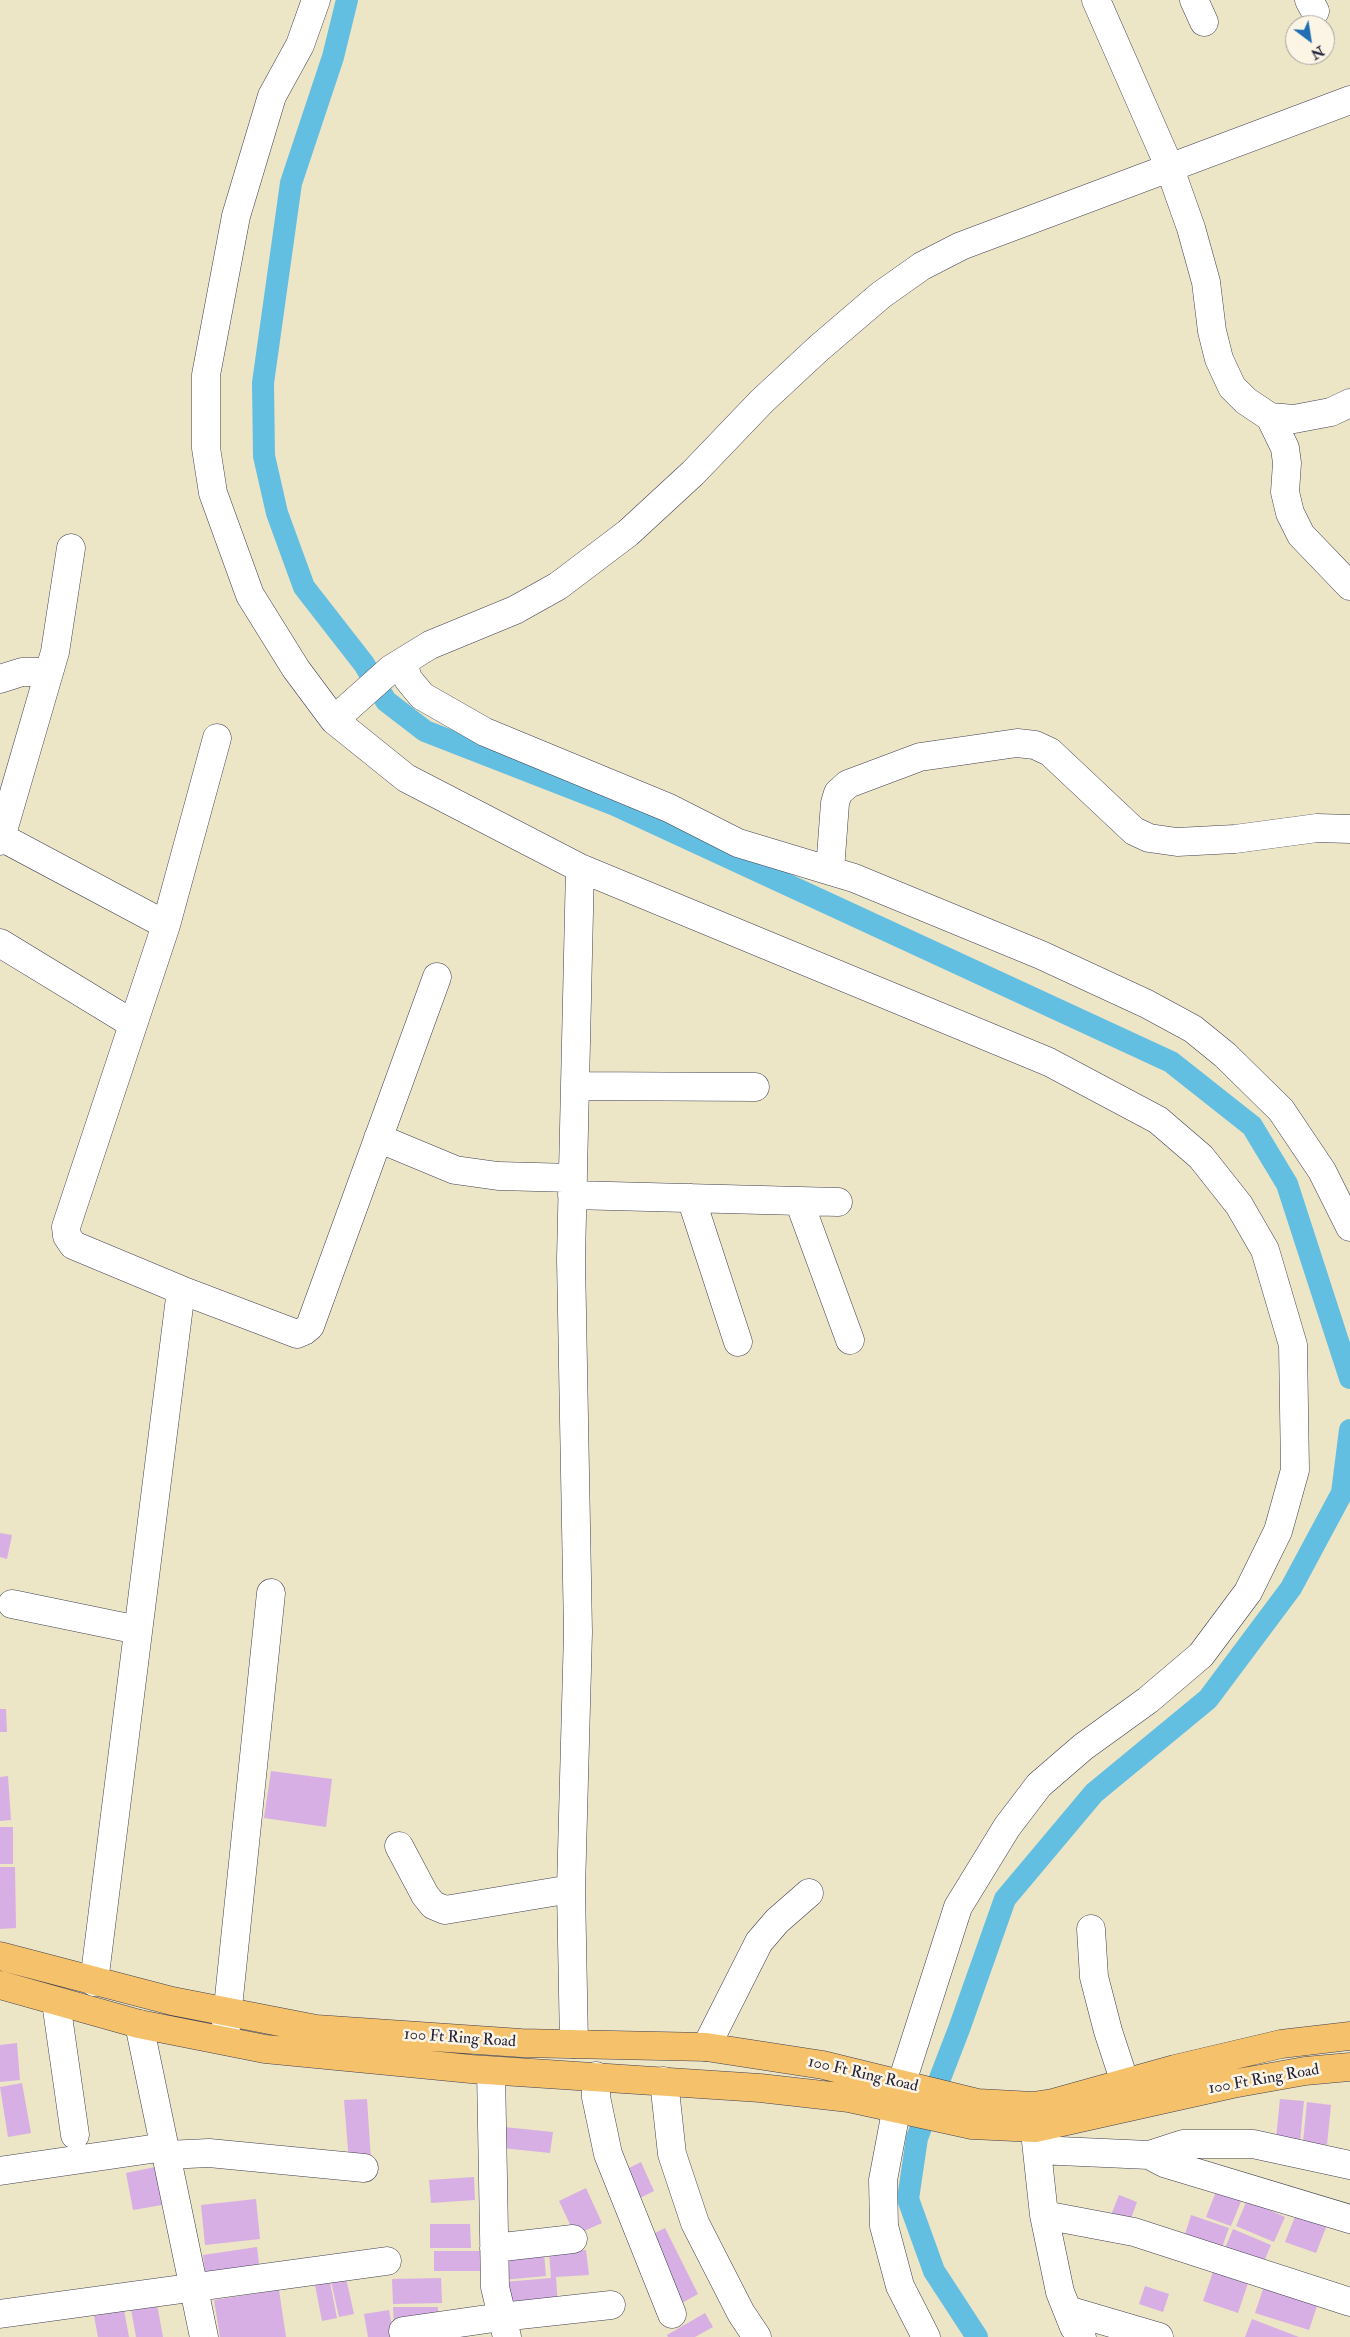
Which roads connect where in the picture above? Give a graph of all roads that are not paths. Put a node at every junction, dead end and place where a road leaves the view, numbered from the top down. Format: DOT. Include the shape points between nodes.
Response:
graph roads {
  1 [pos="316,0"];
  2 [pos="1096,0"];
  3 [pos="1350,100"];
  4 [pos="1169,166"];
  5 [pos="1350,403"];
  6 [pos="1270,417"];
  7 [pos="71,548"];
  8 [pos="1350,586"];
  9 [pos="397,666"];
  10 [pos="49,672"];
  11 [pos="0,678"];
  12 [pos="340,714"];
  13 [pos="216,738"];
  14 [pos="1350,829"];
  15 [pos="1,839"];
  16 [pos="580,868"];
  17 [pos="830,870"];
  18 [pos="166,925"];
  19 [pos="0,943"];
  20 [pos="437,977"];
  21 [pos="133,1024"];
  22 [pos="575,1086"];
  23 [pos="755,1087"];
  24 [pos="378,1138"];
  25 [pos="573,1186"];
  26 [pos="690,1198"];
  27 [pos="799,1201"];
  28 [pos="838,1202"];
  29 [pos="1350,1227"];
  30 [pos="181,1290"];
  31 [pos="850,1340"];
  32 [pos="738,1342"];
  33 [pos="271,1593"];
  34 [pos="12,1604"];
  35 [pos="138,1630"];
  36 [pos="399,1846"];
  37 [pos="571,1889"];
  38 [pos="809,1893"];
  39 [pos="1090,1929"];
  40 [pos="0,1956"];
  41 [pos="94,1982"];
  42 [pos="0,1985"];
  43 [pos="56,2002"];
  44 [pos="229,2012"];
  45 [pos="139,2024"];
  46 [pos="1350,2036"];
  47 [pos="225,2041"];
  48 [pos="574,2044"];
  49 [pos="706,2047"];
  50 [pos="1350,2067"];
  51 [pos="491,2071"];
  52 [pos="596,2076"];
  53 [pos="664,2081"];
  54 [pos="1125,2083"];
  55 [pos="909,2098"];
  56 [pos="1035,2128"];
  57 [pos="74,2135"];
  58 [pos="166,2151"];
  59 [pos="1149,2155"];
  60 [pos="1350,2165"];
  61 [pos="364,2168"];
  62 [pos="0,2171"];
  63 [pos="1044,2215"];
  64 [pos="1350,2219"];
  65 [pos="572,2239"];
  66 [pos="494,2248"];
  67 [pos="387,2262"];
  68 [pos="194,2286"];
  69 [pos="1350,2302"];
  70 [pos="611,2305"];
  71 [pos="1067,2310"];
  72 [pos="0,2314"];
  73 [pos="672,2314"];
  74 [pos="504,2327"];
  75 [pos="403,2331"];
  76 [pos="204,2337"];
  77 [pos="756,2337"];
  78 [pos="926,2337"];
  79 [pos="1082,2337"];
  80 [pos="1159,2337"];
  1 -- 12 [label="street" via="300,45 272,96 236,216 206,375 206,448 213,493 250,595 296,669"];
  2 -- 4 [label="street"];
  3 -- 4 [label="street"];
  4 -- 6 [label="street" via="1206,282 1219,359 1232,387"];
  4 -- 9 [label="street" via="961,246 922,266 881,295 819,348 628,533 558,586 515,610 430,645"];
  5 -- 6 [label="street" via="1331,412 1294,419"];
  6 -- 8 [label="street" via="1285,448 1285,492 1290,512 1301,535"];
  7 -- 10 [label="street"];
  9 -- 12 [label="street"];
  9 -- 17 [label="street" via="422,696 485,732 669,808 738,843"];
  10 -- 11 [label="street" via="22,672"];
  10 -- 15 [label="street"];
  12 -- 16 [label="street" via="406,778"];
  13 -- 18 [label="street"];
  14 -- 17 [label="street" via="1317,828 1235,839 1177,842 1149,838 1134,831 1050,752 1035,745 1017,743 920,757 848,784 838,793 835,803"];
  15 -- 18 [label="street"];
  16 -- 22 [label="street"];
  16 -- 55 [label="street" via="1049,1062 1158,1120 1201,1157 1239,1205 1265,1250 1293,1345 1295,1470 1278,1531 1248,1592 1201,1655 1039,1785 1007,1827 958,1907"];
  17 -- 29 [label="street" via="1041,955 1193,1029 1281,1110 1322,1171"];
  18 -- 21 [label="street"];
  19 -- 21 [label="street"];
  20 -- 24 [label="street"];
  21 -- 30 [label="street" via="66,1227 67,1236 72,1245"];
  22 -- 23 [label="street"];
  22 -- 25 [label="street"];
  24 -- 25 [label="street" via="455,1170"];
  24 -- 30 [label="street" via="310,1326 304,1331 297,1334"];
  25 -- 26 [label="street"];
  25 -- 37 [label="street" via="571,1259 578,1632"];
  26 -- 27 [label="street"];
  26 -- 32 [label="street"];
  27 -- 28 [label="street"];
  27 -- 31 [label="street"];
  30 -- 35 [label="street"];
  33 -- 44 [label="street"];
  34 -- 35 [label="street"];
  35 -- 41 [label="street"];
  36 -- 37 [label="street" via="424,1895 433,1905 445,1910"];
  37 -- 48 [label="street"];
  38 -- 49 [label="street" via="758,1942"];
  39 -- 54 [label="street" via="1094,1977"];
  40 -- 41 [label="main road, 100 Ft Ring Road"];
  41 -- 44 [label="main road, 100 Ft Ring Road"];
  42 -- 43 [label="main road, 100 Ft Ring Road"];
  43 -- 45 [label="main road, 100 Ft Ring Road"];
  43 -- 57 [label="street"];
  44 -- 47 [label="street"];
  44 -- 48 [label="main road, 100 Ft Ring Road" via="316,2029"];
  45 -- 47 [label="main road, 100 Ft Ring Road"];
  45 -- 58 [label="street"];
  46 -- 54 [label="main road, 100 Ft Ring Road" via="1281,2044"];
  47 -- 51 [label="main road, 100 Ft Ring Road" via="265,2049"];
  48 -- 49 [label="main road, 100 Ft Ring Road"];
  49 -- 55 [label="main road, 100 Ft Ring Road" via="823,2065"];
  50 -- 56 [label="main road, 100 Ft Ring Road" via="1232,2084"];
  51 -- 52 [label="main road, 100 Ft Ring Road"];
  51 -- 66 [label="street"];
  52 -- 53 [label="main road, 100 Ft Ring Road"];
  52 -- 73 [label="street" via="596,2097 608,2154"];
  53 -- 55 [label="main road, 100 Ft Ring Road" via="849,2098"];
  53 -- 77 [label="street" via="672,2154 695,2223"];
  54 -- 56 [label="main road, 100 Ft Ring Road" via="1053,2102"];
  55 -- 56 [label="main road, 100 Ft Ring Road"];
  55 -- 78 [label="street" via="884,2180 884,2226 900,2286"];
  56 -- 59 [label="street"];
  56 -- 63 [label="street"];
  58 -- 61 [label="street"];
  58 -- 62 [label="street"];
  58 -- 68 [label="street"];
  59 -- 60 [label="street" via="1183,2144 1254,2144"];
  59 -- 64 [label="street" via="1164,2163"];
  63 -- 69 [label="street" via="1134,2232"];
  63 -- 71 [label="street" via="1060,2292"];
  65 -- 66 [label="street"];
  66 -- 74 [label="street" via="495,2287"];
  67 -- 68 [label="street"];
  68 -- 72 [label="street"];
  68 -- 76 [label="street"];
  70 -- 74 [label="street"];
  71 -- 79 [label="street"];
  71 -- 80 [label="street"];
  74 -- 75 [label="street"];
}
